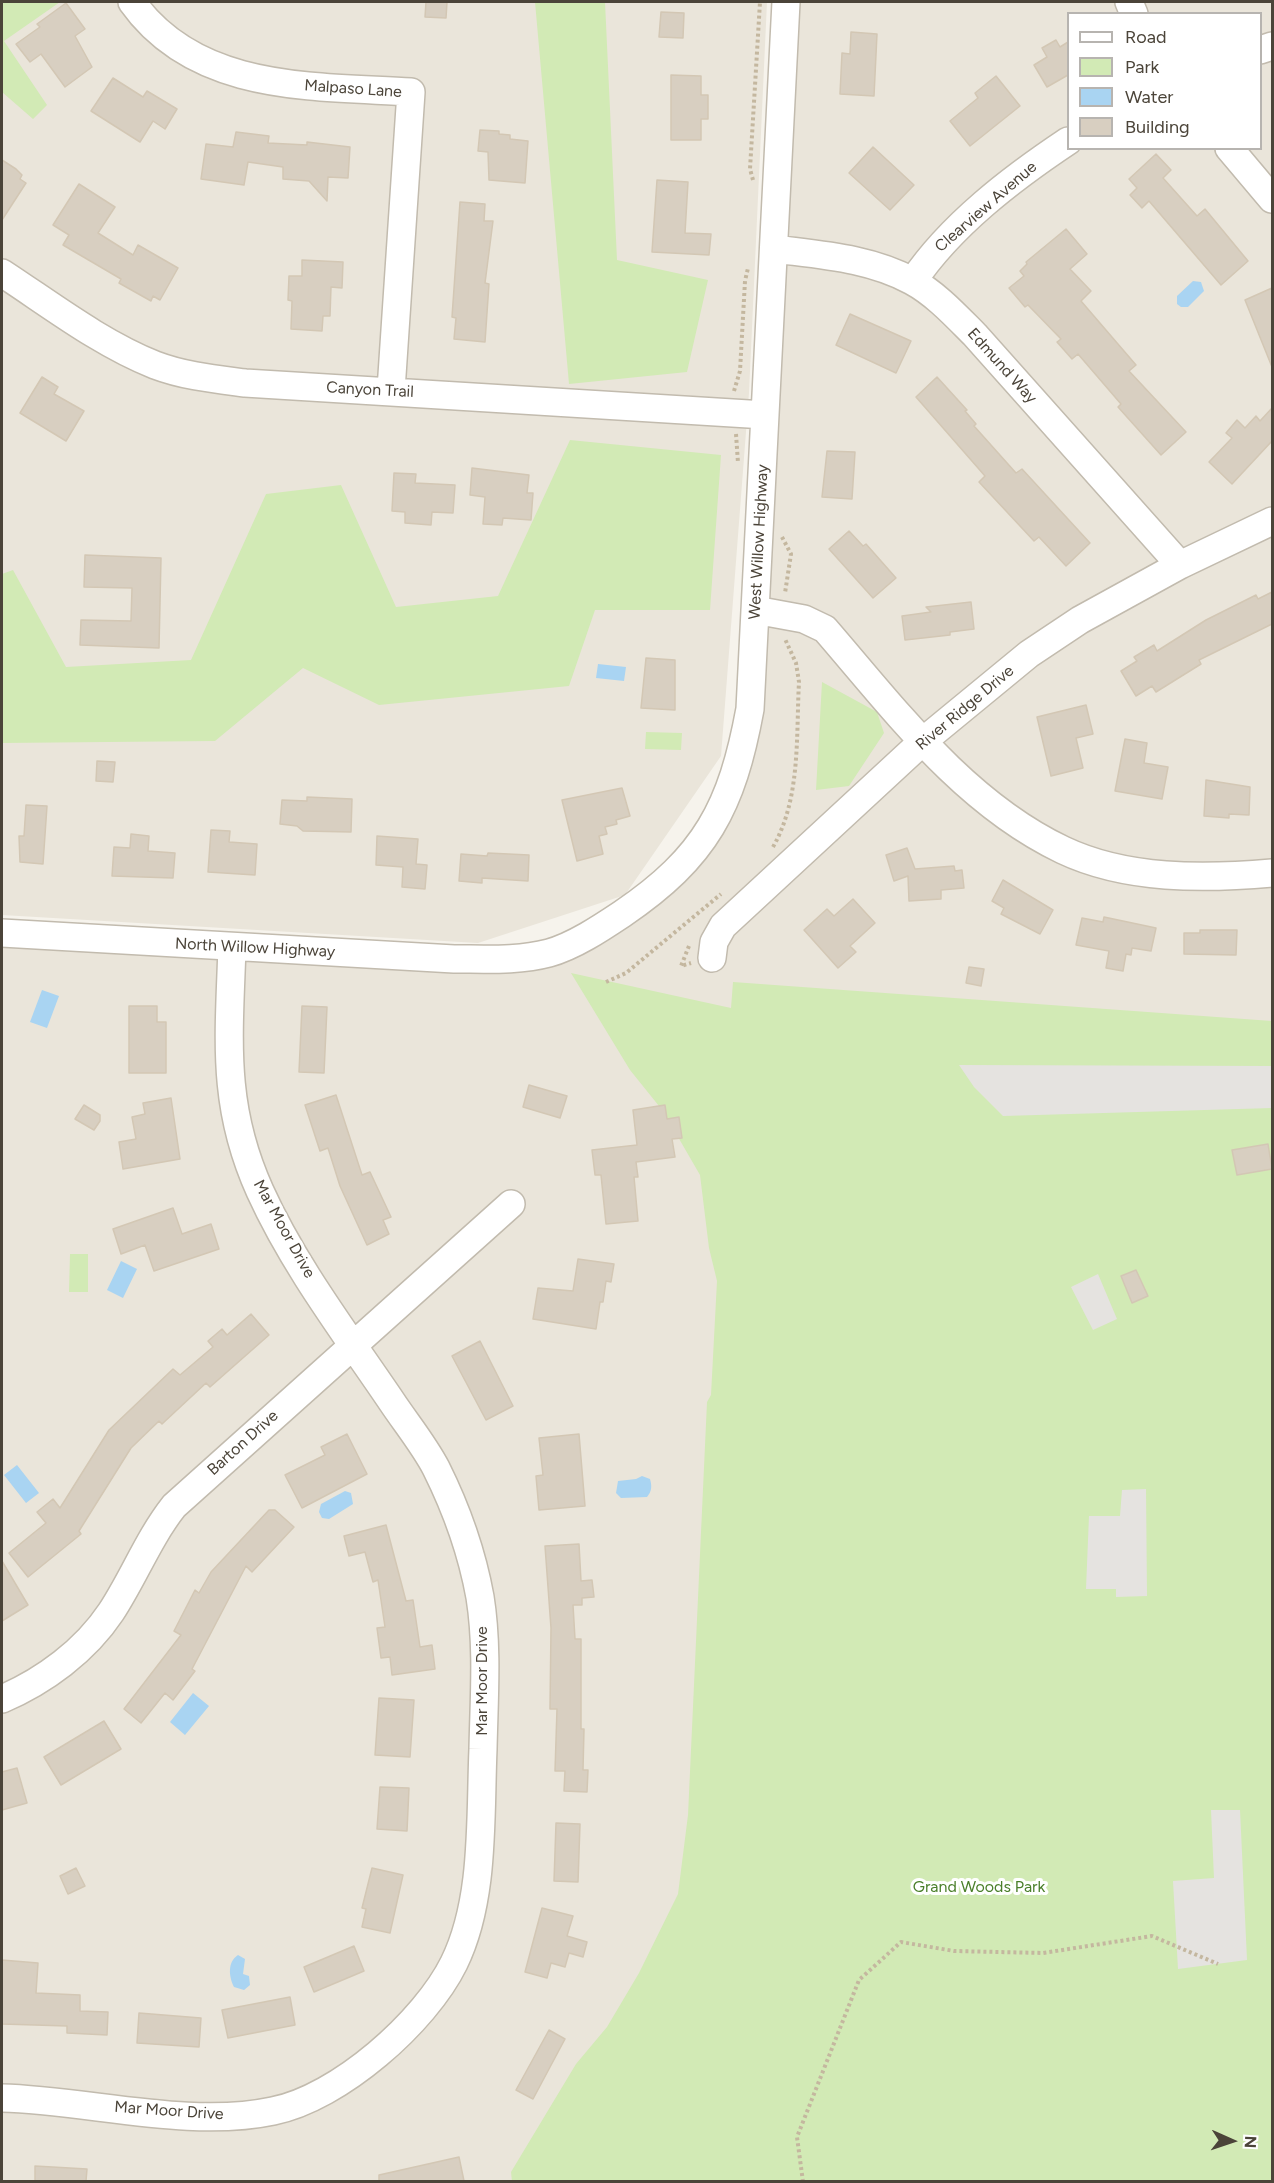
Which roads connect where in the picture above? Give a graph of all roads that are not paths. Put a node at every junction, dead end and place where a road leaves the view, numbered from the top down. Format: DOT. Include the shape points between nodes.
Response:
graph roads {
  1 [pos="132,2"];
  2 [pos="786,2"];
  3 [pos="1067,142"];
  4 [pos="1231,150"];
  5 [pos="1272,199"];
  6 [pos="762,254"];
  7 [pos="2,273"];
  8 [pos="913,281"];
  9 [pos="391,390"];
  10 [pos="765,415"];
  11 [pos="1272,521"];
  12 [pos="1180,565"];
  13 [pos="755,610"];
  14 [pos="922,742"];
  15 [pos="1272,873"];
  16 [pos="2,933"];
  17 [pos="232,947"];
  18 [pos="712,958"];
  19 [pos="509,959"];
  20 [pos="511,1204"];
  21 [pos="353,1345"];
  22 [pos="2,1699"];
  23 [pos="2,2098"];
  1 -- 9 [label="street, Malpaso Lane" via="161,34 188,53 250,78 411,92"];
  2 -- 6 [label="street, West Willow Highway"];
  3 -- 8 [label="street, Clearview Avenue" via="987,202 931,254"];
  4 -- 5 [label="street"];
  6 -- 8 [label="street, Edmund Way" via="864,262"];
  6 -- 10 [label="street, West Willow Highway"];
  7 -- 9 [label="street, Canyon Trail" via="117,347 156,365 197,377 245,383"];
  8 -- 12 [label="street, Edmund Way" via="975,335"];
  9 -- 10 [label="street, Canyon Trail"];
  10 -- 13 [label="street, West Willow Highway"];
  11 -- 12 [label="street, River Ridge Drive"];
  12 -- 14 [label="street, River Ridge Drive" via="1080,620 1029,654"];
  13 -- 14 [label="street" via="804,619 825,629"];
  13 -- 19 [label="street, West Willow Highway" via="750,709 740,760 724,804 708,833 687,862 602,927 551,952"];
  14 -- 15 [label="street" via="1005,815 1064,851 1154,873"];
  14 -- 18 [label="street, River Ridge Drive" via="723,926 714,942"];
  16 -- 17 [label="street, North Willow Highway"];
  17 -- 19 [label="street, North Willow Highway"];
  17 -- 21 [label="street, Mar Moor Drive" via="228,1051 234,1115 259,1190"];
  20 -- 21 [label="street, Barton Drive"];
  21 -- 22 [label="street, Barton Drive" via="174,1506 154,1532 110,1613 78,1650 20,1691"];
  21 -- 23 [label="street, Mar Moor Drive" via="435,1466 462,1530 480,1601 485,1677 476,1875 464,1938 455,1961 444,1981 397,2036 356,2072 329,2090 272,2112 206,2116"];
}
